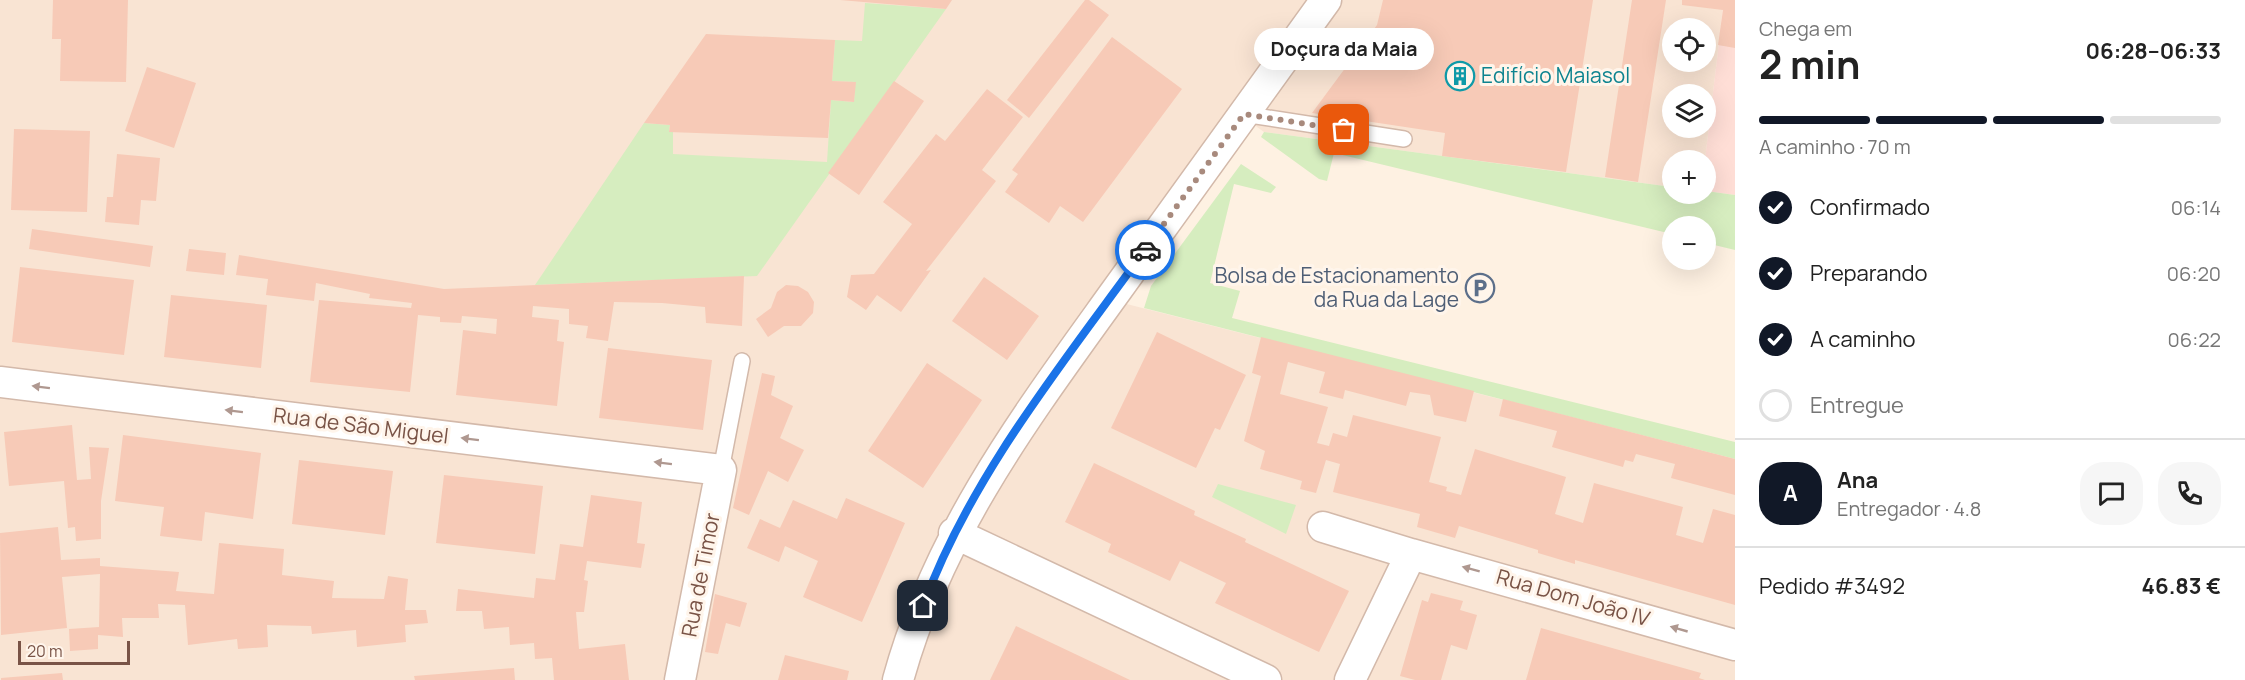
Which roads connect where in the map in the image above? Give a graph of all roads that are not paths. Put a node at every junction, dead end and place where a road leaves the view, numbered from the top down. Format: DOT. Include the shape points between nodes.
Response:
graph roads {
  1 [pos="1326,0"];
  2 [pos="1244,114"];
  3 [pos="1404,139"];
  4 [pos="742,361"];
  5 [pos="0,382"];
  6 [pos="721,470"];
  7 [pos="1323,527"];
  8 [pos="954,532"];
  9 [pos="1411,554"];
  10 [pos="1735,645"];
  11 [pos="680,680"];
  12 [pos="898,680"];
  13 [pos="1266,680"];
  14 [pos="1350,680"];
  1 -- 2 [label="street"];
  2 -- 3 [label="lane"];
  2 -- 8 [label="street" via="1016,430"];
  4 -- 6 [label="lane"];
  6 -- 5 [label="street, Rua de São Miguel, one-way"];
  6 -- 11 [label="street, Rua de Timor"];
  7 -- 9 [label="street, Rua Dom João IV"];
  8 -- 12 [label="street" via="928,590"];
  8 -- 13 [label="street"];
  10 -- 9 [label="street, Rua Dom João IV, one-way"];
  9 -- 14 [label="street"];
}
